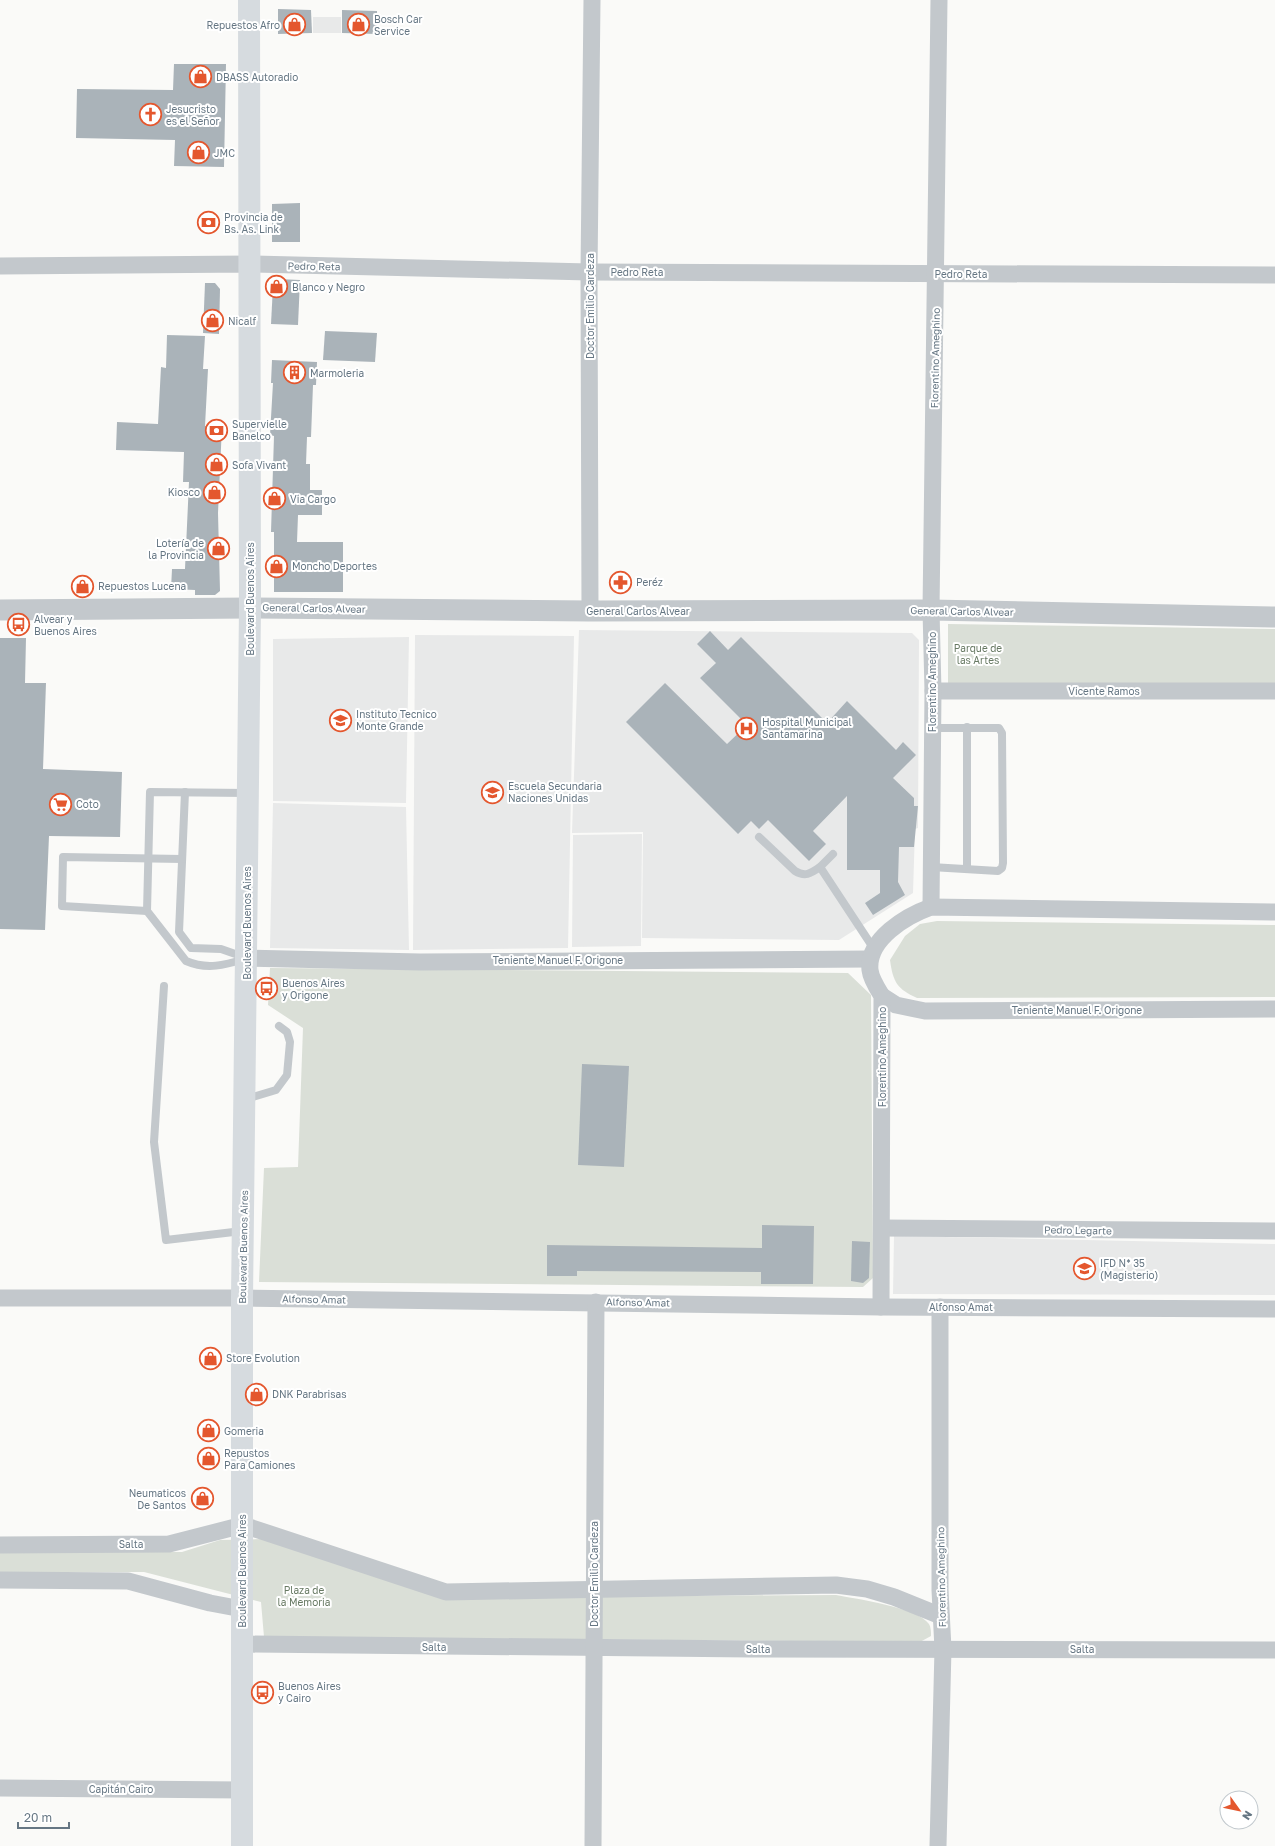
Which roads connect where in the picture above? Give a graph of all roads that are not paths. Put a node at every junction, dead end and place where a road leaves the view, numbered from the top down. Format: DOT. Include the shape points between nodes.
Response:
graph roads {
  1 [pos="249,0"];
  2 [pos="592,0"];
  3 [pos="939,0"];
  4 [pos="250,264"];
  5 [pos="0,266"];
  6 [pos="589,272"];
  7 [pos="937,274"];
  8 [pos="1275,275"];
  9 [pos="250,608"];
  10 [pos="0,610"];
  11 [pos="931,610"];
  12 [pos="590,611"];
  13 [pos="1275,617"];
  14 [pos="933,691"];
  15 [pos="1275,691"];
  16 [pos="967,727"];
  17 [pos="933,728"];
  18 [pos="185,792"];
  19 [pos="247,793"];
  20 [pos="759,837"];
  21 [pos="833,854"];
  22 [pos="148,859"];
  23 [pos="182,859"];
  24 [pos="820,867"];
  25 [pos="932,867"];
  26 [pos="967,869"];
  27 [pos="931,907"];
  28 [pos="147,911"];
  29 [pos="1275,912"];
  30 [pos="872,954"];
  31 [pos="246,958"];
  32 [pos="164,986"];
  33 [pos="882,996"];
  34 [pos="1275,1009"];
  35 [pos="279,1026"];
  36 [pos="245,1100"];
  37 [pos="882,1228"];
  38 [pos="243,1231"];
  39 [pos="1275,1231"];
  40 [pos="0,1298"];
  41 [pos="242,1298"];
  42 [pos="596,1302"];
  43 [pos="881,1307"];
  44 [pos="940,1307"];
  45 [pos="1275,1309"];
  46 [pos="243,1525"];
  47 [pos="0,1545"];
  48 [pos="0,1580"];
  49 [pos="594,1589"];
  50 [pos="242,1609"];
  51 [pos="941,1616"];
  52 [pos="242,1644"];
  53 [pos="594,1647"];
  54 [pos="942,1649"];
  55 [pos="1275,1650"];
  56 [pos="0,1788"];
  57 [pos="242,1790"];
  58 [pos="242,1846"];
  59 [pos="593,1846"];
  60 [pos="938,1846"];
  1 -- 4 [label="main road, Boulevard Buenos Aires"];
  2 -- 6 [label="street, Doctor Emilio Cardeza"];
  3 -- 7 [label="street, Florentino Ameghino"];
  4 -- 5 [label="street, Pedro Reta"];
  4 -- 6 [label="street, Pedro Reta"];
  4 -- 9 [label="main road, Boulevard Buenos Aires"];
  6 -- 7 [label="street, Pedro Reta"];
  6 -- 12 [label="street, Doctor Emilio Cardeza"];
  7 -- 8 [label="street, Pedro Reta"];
  7 -- 11 [label="street, Florentino Ameghino"];
  9 -- 10 [label="street, General Carlos Alvear"];
  9 -- 12 [label="street, General Carlos Alvear"];
  9 -- 19 [label="main road, Boulevard Buenos Aires"];
  11 -- 12 [label="street, General Carlos Alvear"];
  11 -- 13 [label="street, General Carlos Alvear"];
  11 -- 14 [label="street, Florentino Ameghino"];
  14 -- 15 [label="street, Vicente Ramos"];
  14 -- 17 [label="street, Florentino Ameghino"];
  16 -- 17 [label="lane"];
  16 -- 26 [label="lane"];
  16 -- 26 [label="lane" via="999,728 1002,732 1004,840 1002,868 998,871"];
  17 -- 25 [label="street, Florentino Ameghino"];
  18 -- 19 [label="lane"];
  18 -- 22 [label="lane" via="150,792"];
  18 -- 23 [label="lane"];
  19 -- 31 [label="main road, Boulevard Buenos Aires"];
  20 -- 24 [label="lane" via="802,875 809,875"];
  21 -- 24 [label="lane"];
  22 -- 23 [label="lane"];
  22 -- 28 [label="lane"];
  22 -- 28 [label="lane" via="63,857 62,899 62,906"];
  23 -- 31 [label="lane" via="179,932 190,948 221,949"];
  24 -- 30 [label="lane"];
  25 -- 26 [label="lane"];
  25 -- 27 [label="street, Florentino Ameghino"];
  27 -- 29 [label="street"];
  27 -- 30 [label="street" via="899,923"];
  28 -- 31 [label="lane" via="186,961 221,966"];
  30 -- 31 [label="street, Teniente Manuel F. Origone" via="420,962"];
  30 -- 33 [label="street, Florentino Ameghino" via="870,971"];
  31 -- 36 [label="main road, Boulevard Buenos Aires"];
  32 -- 38 [label="lane" via="154,1142 166,1240"];
  33 -- 34 [label="street, Teniente Manuel F. Origone" via="896,1005 925,1011"];
  33 -- 37 [label="street, Florentino Ameghino"];
  35 -- 36 [label="lane" via="287,1032 290,1042 286,1075 276,1090"];
  36 -- 38 [label="main road, Boulevard Buenos Aires"];
  37 -- 39 [label="street, Pedro Legarte"];
  37 -- 43 [label="street, Florentino Ameghino"];
  38 -- 41 [label="main road, Boulevard Buenos Aires"];
  40 -- 41 [label="street, Alfonso Amat"];
  41 -- 42 [label="street, Alfonso Amat"];
  41 -- 46 [label="main road, Boulevard Buenos Aires"];
  42 -- 43 [label="street, Alfonso Amat"];
  42 -- 49 [label="street, Doctor Emilio Cardeza"];
  43 -- 44 [label="street, Alfonso Amat"];
  44 -- 45 [label="street, Alfonso Amat"];
  44 -- 51 [label="street, Florentino Ameghino"];
  46 -- 47 [label="street, Salta" via="169,1544"];
  46 -- 49 [label="street" via="446,1592"];
  46 -- 50 [label="main road, Boulevard Buenos Aires"];
  48 -- 50 [label="street" via="128,1581"];
  49 -- 51 [label="street" via="836,1585 874,1591"];
  49 -- 53 [label="street, Doctor Emilio Cardeza"];
  50 -- 52 [label="main road, Boulevard Buenos Aires"];
  51 -- 54 [label="street, Florentino Ameghino"];
  52 -- 53 [label="street, Salta"];
  52 -- 57 [label="main road, Boulevard Buenos Aires"];
  53 -- 54 [label="street, Salta"];
  53 -- 59 [label="street, Doctor Emilio Cardeza"];
  54 -- 55 [label="street, Salta"];
  54 -- 60 [label="street, Florentino Ameghino"];
  56 -- 57 [label="street, Capitán Cairo"];
  57 -- 58 [label="main road, Boulevard Buenos Aires"];
}
